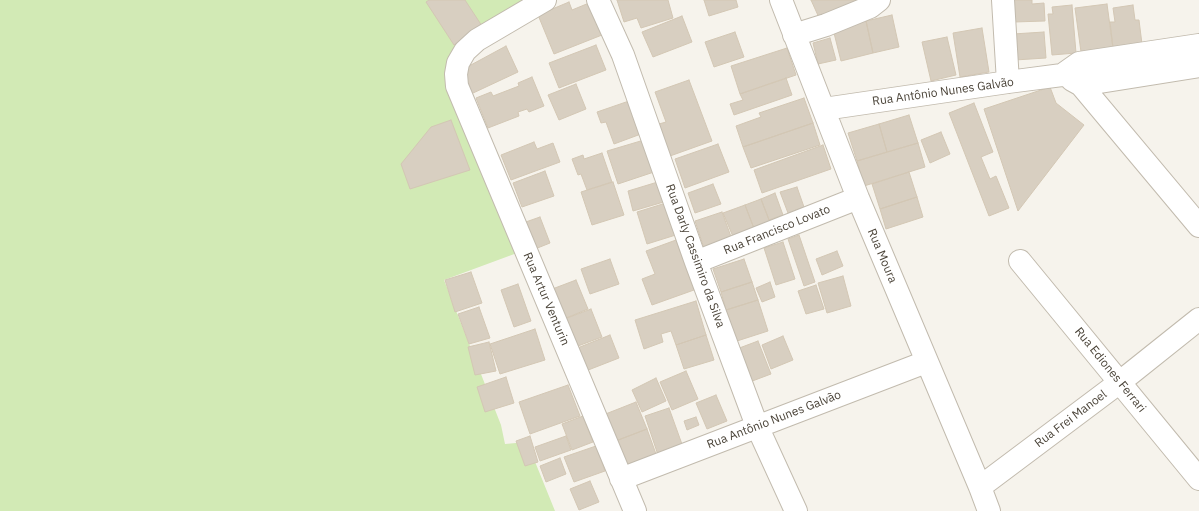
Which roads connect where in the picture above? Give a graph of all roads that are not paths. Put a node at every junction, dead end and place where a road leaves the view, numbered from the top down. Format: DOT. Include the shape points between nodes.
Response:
graph roads {
  1 [pos="545,0"];
  2 [pos="598,0"];
  3 [pos="780,0"];
  4 [pos="879,0"];
  5 [pos="1003,0"];
  6 [pos="794,35"];
  7 [pos="1199,45"];
  8 [pos="1199,66"];
  9 [pos="1062,75"];
  10 [pos="1008,82"];
  11 [pos="1081,85"];
  12 [pos="824,109"];
  13 [pos="858,198"];
  14 [pos="1199,226"];
  15 [pos="1020,261"];
  16 [pos="696,262"];
  17 [pos="1199,319"];
  18 [pos="926,362"];
  19 [pos="1120,382"];
  20 [pos="757,426"];
  21 [pos="1199,478"];
  22 [pos="621,479"];
  23 [pos="980,487"];
  24 [pos="635,511"];
  25 [pos="796,511"];
  26 [pos="989,511"];
  1 -- 22 [label="street, Rua Artur Venturin" via="478,40 465,51 458,63 457,86"];
  2 -- 16 [label="street, Rua Darly Cassimiro da Silva" via="623,55"];
  3 -- 6 [label="street, Rua Moura"];
  4 -- 6 [label="street" via="826,25"];
  5 -- 10 [label="street"];
  6 -- 12 [label="street, Rua Moura"];
  7 -- 9 [label="street, Rua Antônio Nunes Galvão" via="1079,63"];
  8 -- 11 [label="street"];
  9 -- 10 [label="street, Rua Antônio Nunes Galvão"];
  9 -- 11 [label="street"];
  10 -- 12 [label="street, Rua Antônio Nunes Galvão"];
  11 -- 14 [label="street"];
  12 -- 13 [label="street, Rua Moura"];
  13 -- 16 [label="street, Rua Francisco Lovato"];
  13 -- 18 [label="street, Rua Moura"];
  15 -- 19 [label="street, Rua Ediones Ferrari"];
  16 -- 20 [label="street, Rua Darly Cassimiro da Silva"];
  17 -- 19 [label="street, Rua Frei Manoel"];
  18 -- 20 [label="street, Rua Antônio Nunes Galvão"];
  18 -- 23 [label="street, Rua Moura"];
  19 -- 21 [label="street, Rua Ediones Ferrari"];
  19 -- 23 [label="street, Rua Frei Manoel"];
  20 -- 22 [label="street, Rua Antônio Nunes Galvão"];
  20 -- 25 [label="street, Rua Darly Cassimiro da Silva"];
  22 -- 24 [label="street, Rua Artur Venturin"];
  23 -- 26 [label="street, Rua Moura"];
}
